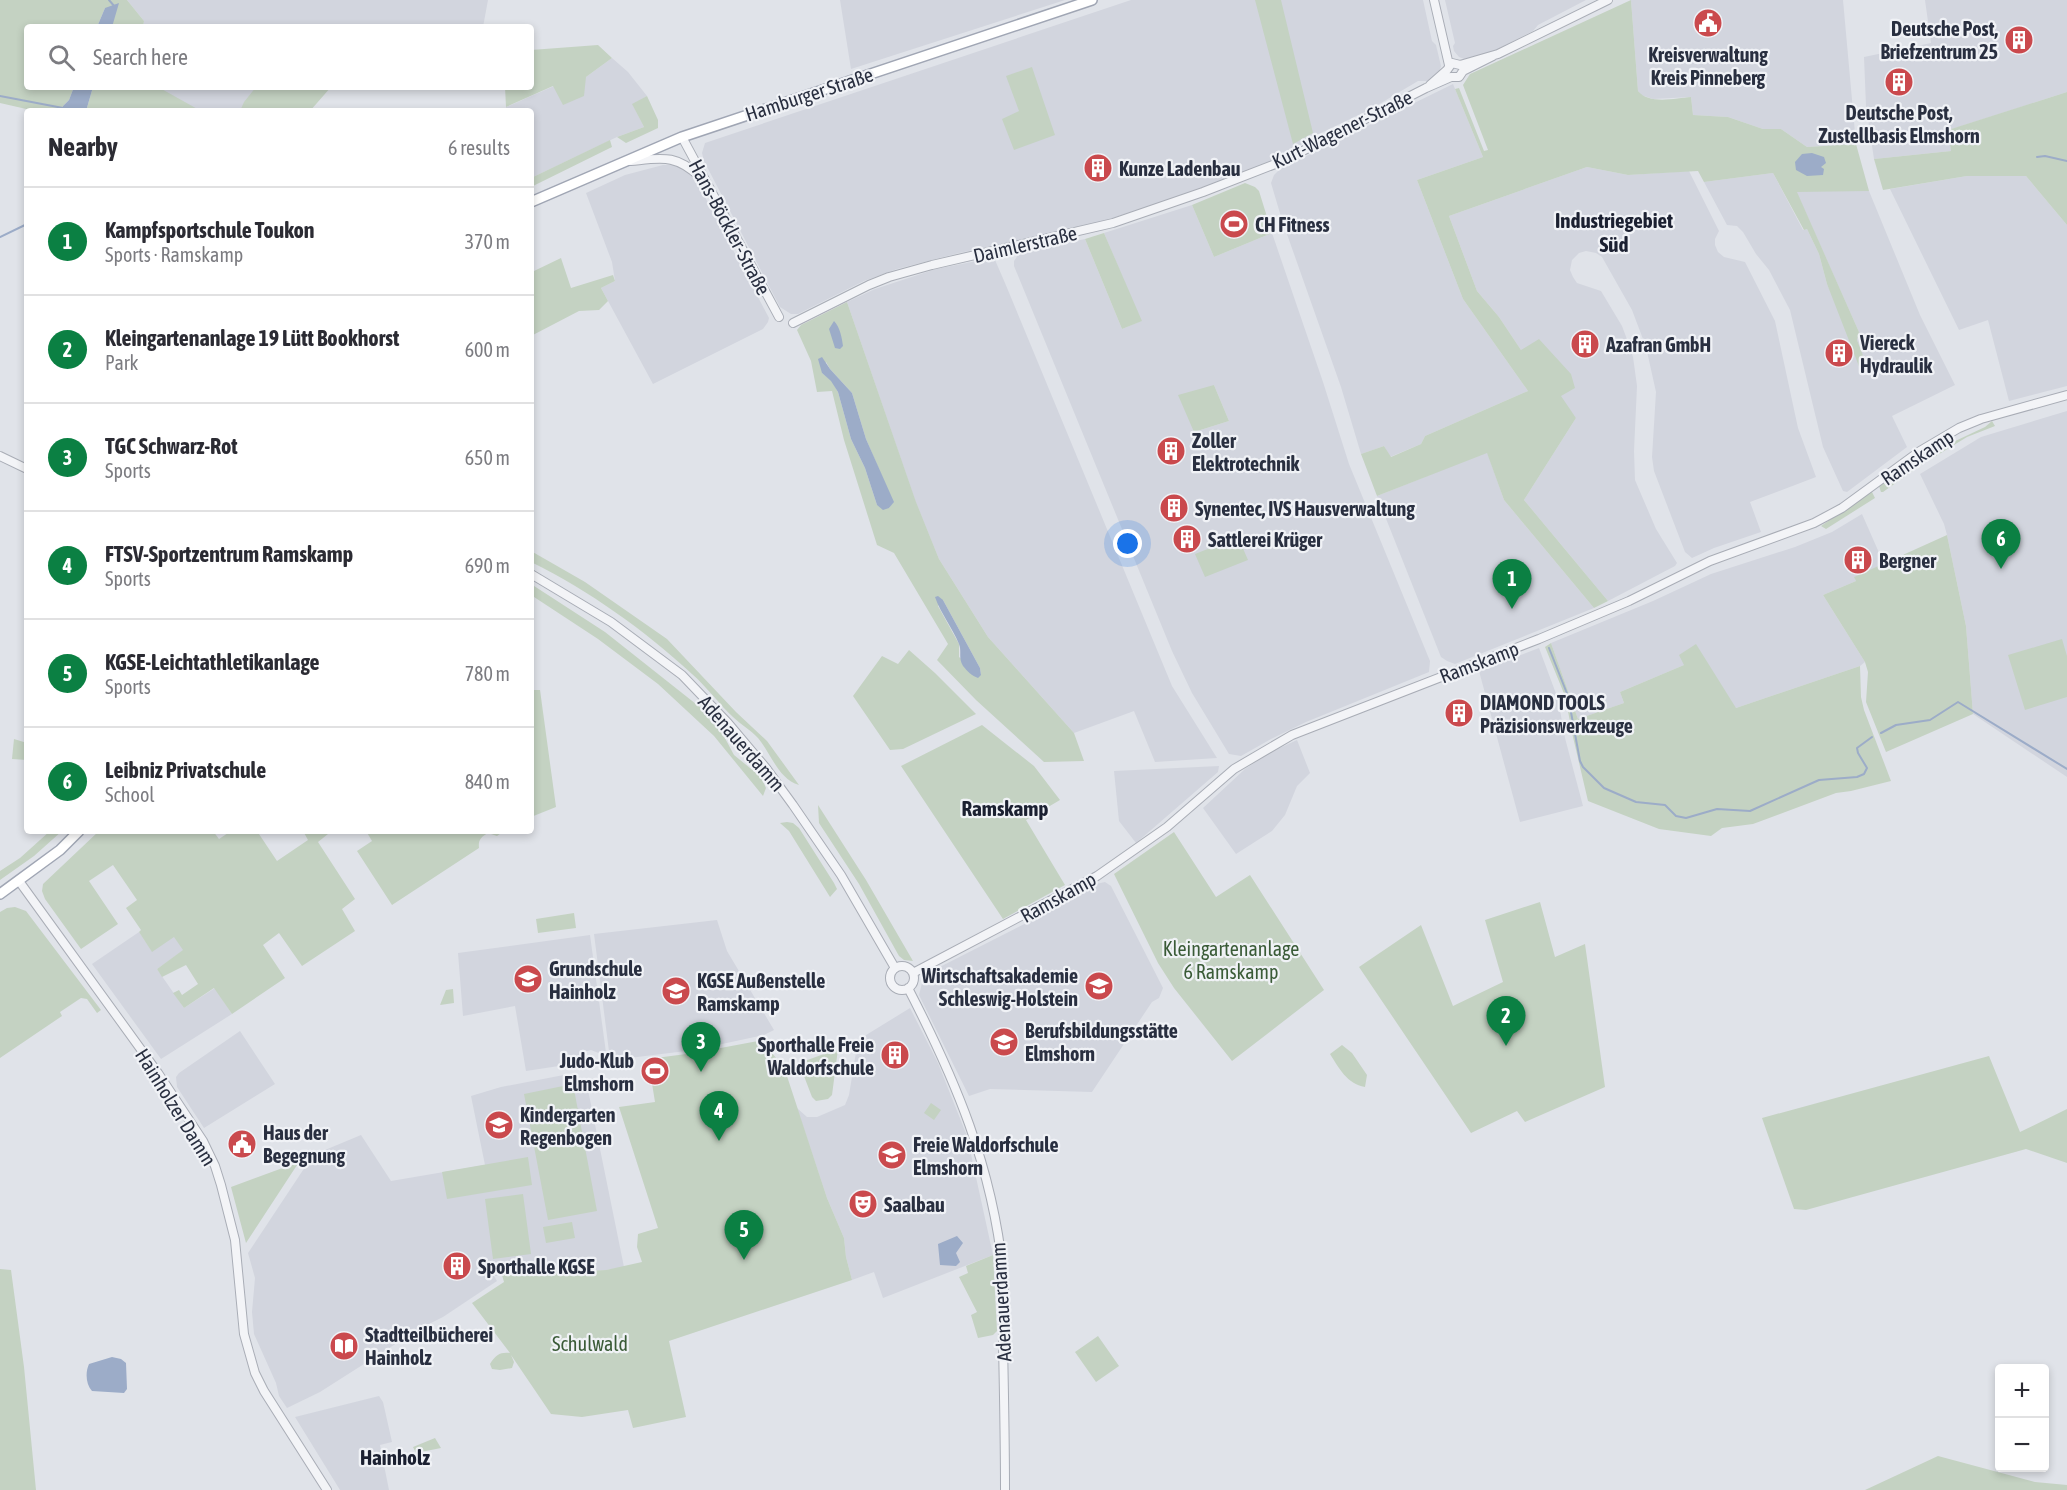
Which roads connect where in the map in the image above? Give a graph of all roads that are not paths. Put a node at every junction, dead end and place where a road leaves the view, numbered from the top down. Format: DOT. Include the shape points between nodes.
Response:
graph roads {
  1 [pos="1092,0"];
  2 [pos="1434,0"];
  3 [pos="1608,0"];
  4 [pos="1454,69"];
  5 [pos="682,136"];
  6 [pos="622,162"];
  7 [pos="1259,170"];
  8 [pos="705,182"];
  9 [pos="534,201"];
  10 [pos="778,317"];
  11 [pos="793,323"];
  12 [pos="2067,395"];
  13 [pos="0,456"];
  14 [pos="24,468"];
  15 [pos="534,575"];
  16 [pos="76,834"];
  17 [pos="19,881"];
  18 [pos="0,894"];
  19 [pos="895,968"];
  20 [pos="913,973"];
  21 [pos="908,988"];
  22 [pos="327,1490"];
  23 [pos="1005,1490"];
  1 -- 5 [label="main road, Hamburger Straße"];
  2 -- 4 [label="street"];
  3 -- 4 [label="street, Kurt-Wagener-Straße" via="1493,56"];
  4 -- 7 [label="street, Kurt-Wagener-Straße" via="1426,88"];
  5 -- 6 [label="main road, Hamburger Straße"];
  5 -- 8 [label="street, Hans-Böckler-Straße"];
  6 -- 8 [label="street" via="673,159 686,164"];
  6 -- 9 [label="main road, Hamburger Straße"];
  7 -- 11 [label="street, Daimlerstraße" via="1113,223 889,277"];
  8 -- 10 [label="street, Hans-Böckler-Straße"];
  12 -- 20 [label="street, Ramskamp" via="1959,428 1814,523 1710,561 1559,631 1292,735 1234,769 1167,827 1096,876"];
  13 -- 14 [label="street"];
  15 -- 19 [label="street, Adenauerdamm" via="611,622 682,675 728,723 794,805"];
  16 -- 17 [label="main road"];
  17 -- 18 [label="main road"];
  17 -- 22 [label="street, Hainholzer Damm" via="158,1073 207,1149 235,1240 243,1334 255,1373"];
  19 -- 20 [label="street" via="903,966"];
  19 -- 21 [label="street, Adenauerdamm" via="891,983 900,989"];
  20 -- 21 [label="street" via="913,983"];
  21 -- 23 [label="street, Adenauerdamm" via="962,1101 996,1225 1003,1274"];
}
